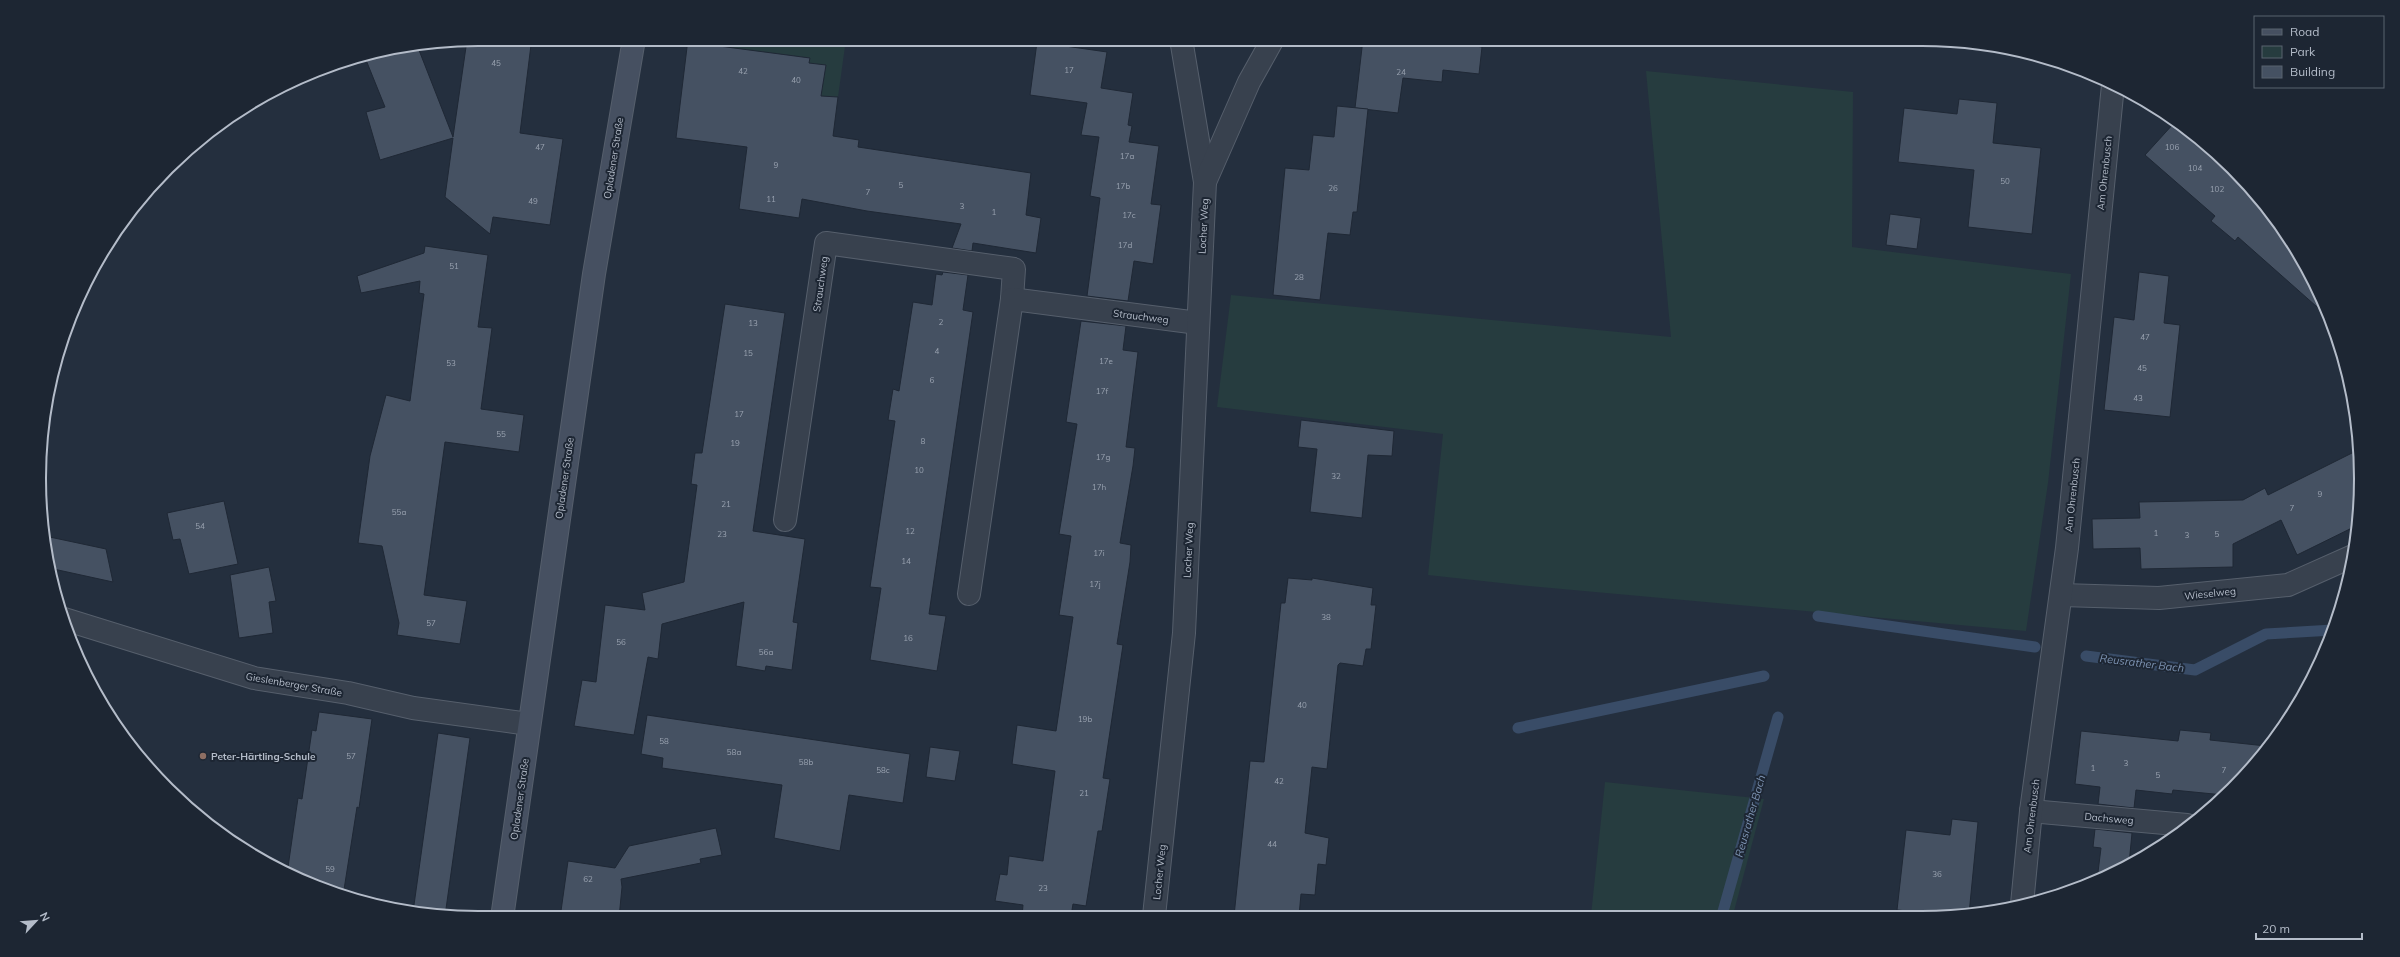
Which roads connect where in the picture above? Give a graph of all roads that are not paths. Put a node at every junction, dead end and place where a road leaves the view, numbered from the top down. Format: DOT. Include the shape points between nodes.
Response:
graph roads {
  1 [pos="633,46"];
  2 [pos="1182,46"];
  3 [pos="1269,46"];
  4 [pos="2112,91"];
  5 [pos="1205,182"];
  6 [pos="1012,299"];
  7 [pos="1198,323"];
  8 [pos="785,520"];
  9 [pos="2347,559"];
  10 [pos="969,594"];
  11 [pos="2062,595"];
  12 [pos="70,621"];
  13 [pos="529,724"];
  14 [pos="2032,812"];
  15 [pos="2181,825"];
  16 [pos="2023,899"];
  17 [pos="503,911"];
  18 [pos="1155,911"];
  1 -- 13 [label="main road, Opladener Straße" via="593,282"];
  2 -- 5 [label="street, Locher Weg"];
  3 -- 5 [label="street, Locher Weg" via="1249,82"];
  4 -- 11 [label="street, Am Ohrenbusch"];
  5 -- 7 [label="street, Locher Weg"];
  6 -- 7 [label="street, Strauchweg"];
  6 -- 8 [label="street, Strauchweg" via="1014,269 826,243"];
  6 -- 10 [label="street, Strauchweg"];
  7 -- 18 [label="street, Locher Weg" via="1184,633"];
  9 -- 11 [label="street, Wieselweg" via="2288,585 2159,598"];
  11 -- 14 [label="street, Am Ohrenbusch"];
  12 -- 13 [label="street, Gieslenberger Straße" via="254,678 413,708"];
  13 -- 17 [label="main road, Opladener Straße"];
  14 -- 15 [label="street, Dachsweg"];
  14 -- 16 [label="street, Am Ohrenbusch"];
}
